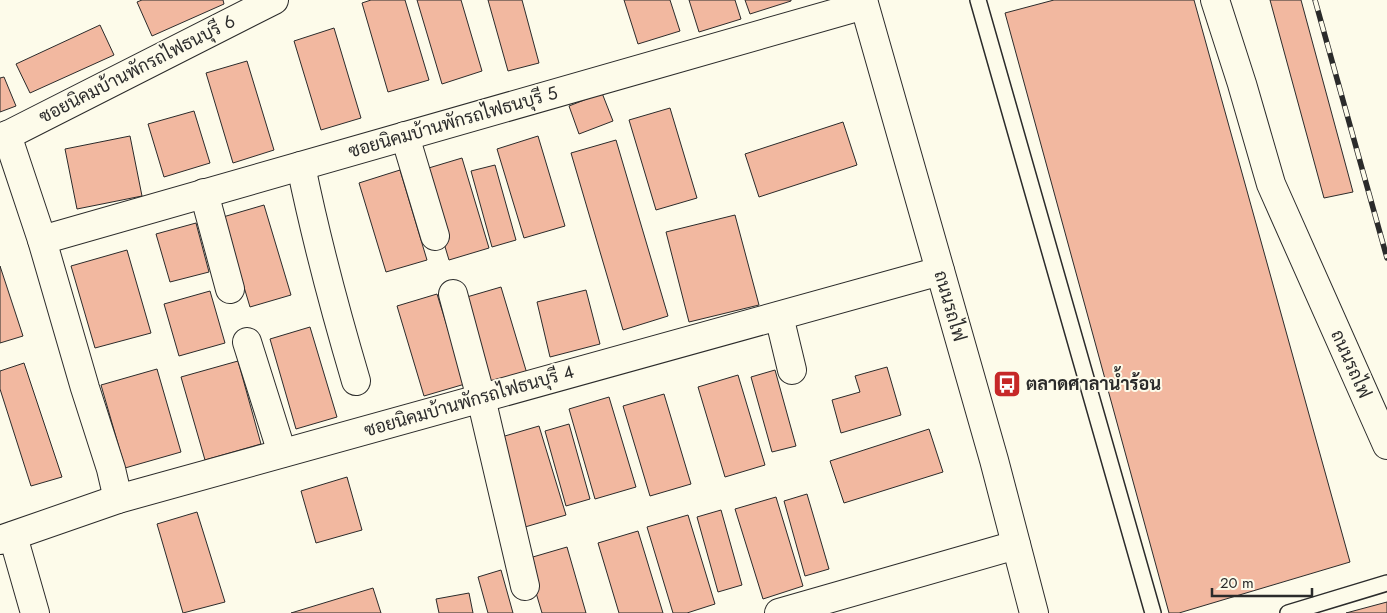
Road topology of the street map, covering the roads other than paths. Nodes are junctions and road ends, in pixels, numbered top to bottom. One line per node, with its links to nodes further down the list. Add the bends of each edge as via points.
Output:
1 (274, 0): 6 (street, ซอยนิคมบ้านพักรถไฟธนบุรี 6)
2 (978, 0): 31 (lane)
3 (1215, 0): 19 (street, ถนนรถไฟ, via 1271,184)
4 (864, 3): 5 (street, ซอยนิคมบ้านพักรถไฟธนบุรี 5); 11 (street, ถนนรถไฟ)
5 (405, 136): 7 (street, ซอยนิคมบ้านพักรถไฟธนบุรี 5); 9 (street)
6 (4, 137): 10 (street)
7 (301, 166): 8 (street, ซอยนิคมบ้านพักรถไฟธนบุรี 5); 17 (street, via 313,224)
8 (204, 193): 10 (street, ซอยนิคมบ้านพักรถไฟธนบุรี 5); 12 (street)
9 (435, 236)
10 (42, 240): 22 (street)
11 (940, 271): 14 (street, ซอยนิคมบ้านพักรถไฟธนบุรี 4); 21 (street, ถนนรถไฟ)
12 (230, 289)
13 (453, 294): 18 (street)
14 (779, 316): 16 (street); 18 (street, ซอยนิคมบ้านพักรถไฟธนบุรี 4)
15 (247, 342): 20 (street)
16 (792, 370)
17 (356, 381)
18 (481, 398): 20 (street, ซอยนิคมบ้านพักรถไฟธนบุรี 4); 26 (street)
19 (1387, 445)
20 (282, 453): 22 (street, ซอยนิคมบ้านพักรถไฟธนบุรี 4)
21 (994, 460): 24 (street, ถนนรถไฟ); 30 (street)
22 (118, 498): 23 (street, ซอยนิคมบ้านพักรถไฟธนบุรี 4)
23 (6, 538): 27 (street)
24 (1016, 545): 28 (street); 29 (street, ถนนรถไฟ)
25 (1387, 583): 32 (lane)
26 (525, 586)
27 (35, 613)
28 (779, 613)
29 (1034, 613)
30 (1053, 613)
31 (1154, 613)
32 (1288, 613)

